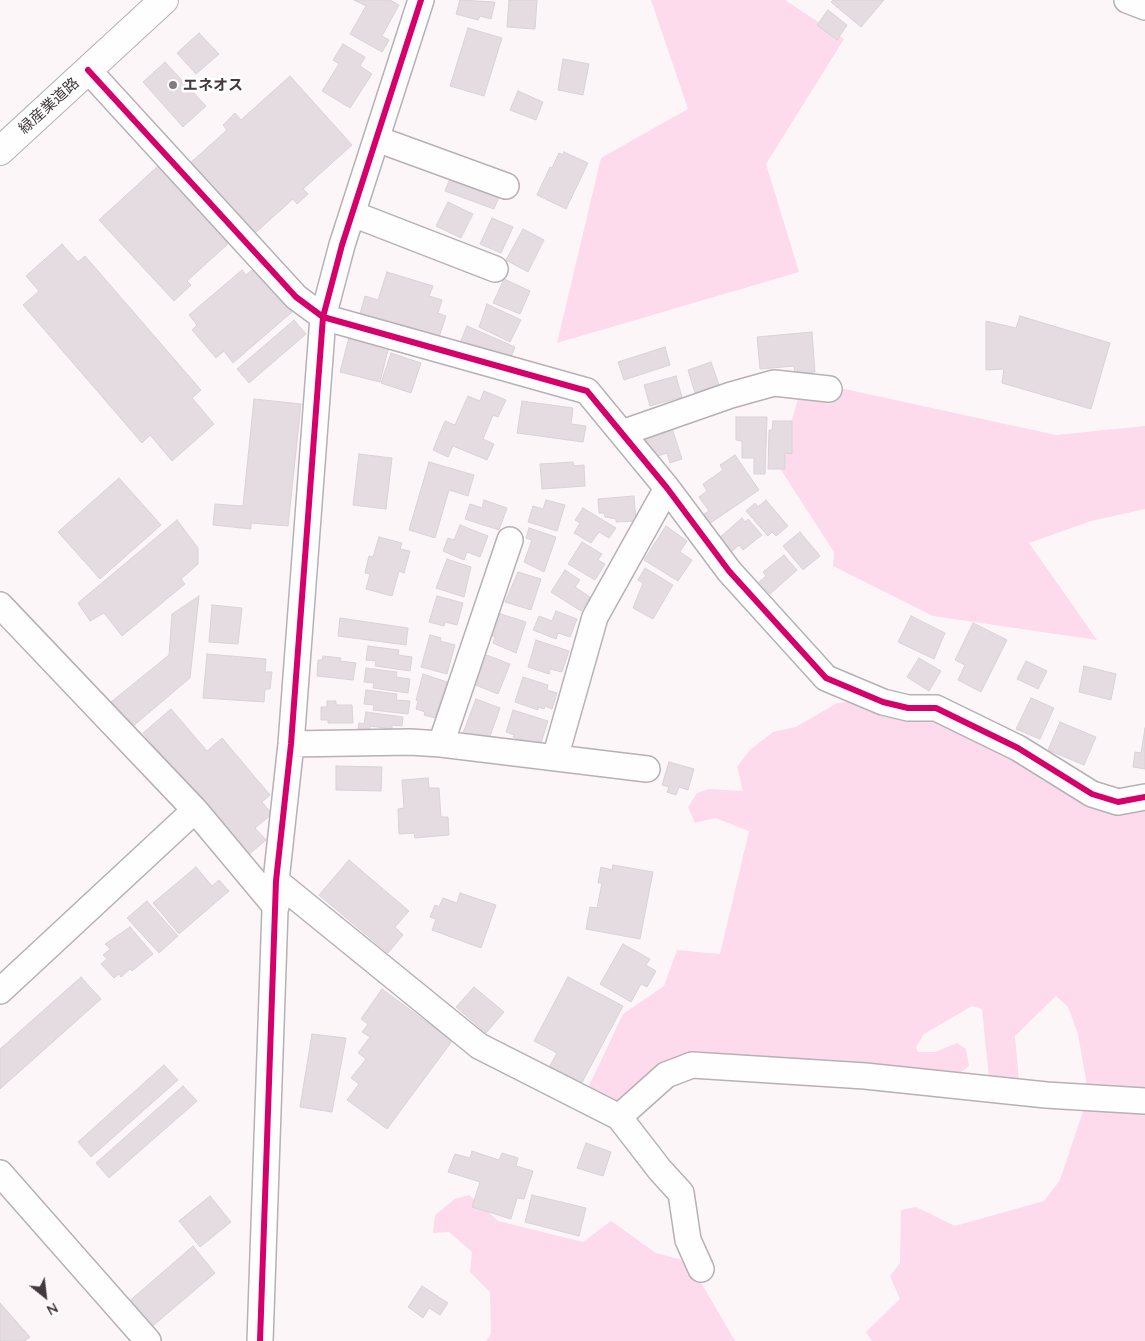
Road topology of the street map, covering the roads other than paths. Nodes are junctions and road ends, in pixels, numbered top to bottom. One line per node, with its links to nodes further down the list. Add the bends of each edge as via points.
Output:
1 (164, 0): 5 (main road, 緑産業道路)
2 (421, 0): 6 (street)
3 (1126, 0): 4 (street)
4 (1145, 7)
5 (88, 70): 7 (main road, 緑産業道路); 11 (street, via 296,297)
6 (376, 139): 8 (street); 9 (street)
7 (0, 151)
8 (506, 186)
9 (352, 214): 10 (street); 11 (street)
10 (495, 269)
11 (323, 317): 13 (street, via 587,391); 17 (street)
12 (829, 389): 13 (street, via 774,383)
13 (622, 433): 14 (street)
14 (667, 488): 19 (street, via 595,617); 21 (street, via 730,571 826,678 883,702 908,708 936,708 1018,748 1092,794 1118,802)
15 (510, 540): 18 (street)
16 (0, 605): 22 (street)
17 (291, 744): 18 (street); 23 (street)
18 (441, 744): 19 (street)
19 (555, 758): 20 (street)
20 (646, 769)
21 (1145, 797)
22 (195, 810): 24 (street); 25 (street)
23 (276, 881): 24 (street); 27 (street, via 479,1046)
24 (276, 907): 31 (street)
25 (0, 991)
26 (1145, 1101): 27 (street, via 1046,1095 865,1076 692,1065 666,1075)
27 (619, 1117): 29 (street, via 681,1193 688,1240)
28 (0, 1172): 30 (street)
29 (701, 1269)
30 (148, 1341)
31 (260, 1341)

